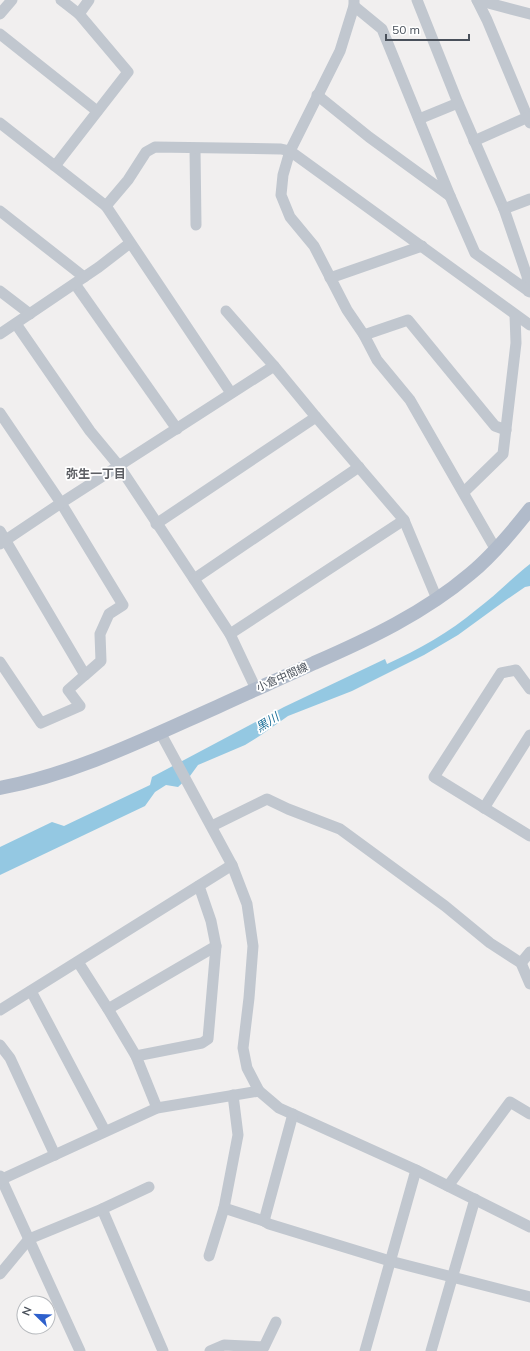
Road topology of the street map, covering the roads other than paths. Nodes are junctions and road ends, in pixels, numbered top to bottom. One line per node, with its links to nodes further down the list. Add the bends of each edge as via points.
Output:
1 (12, 0): 7 (street)
2 (60, 0): 8 (street)
3 (89, 0): 8 (street)
4 (416, 0): 12 (street)
5 (483, 1): 9 (street); 15 (street, via 487,20)
6 (354, 3): 11 (street, via 340,51); 14 (street, via 382,29)
7 (0, 14)
8 (79, 14): 13 (street, via 128,72)
9 (530, 14)
10 (0, 34): 13 (street)
11 (317, 95): 19 (street); 21 (street)
12 (458, 103): 14 (street); 17 (street)
13 (97, 110): 20 (street)
14 (418, 118): 21 (street)
15 (529, 120): 17 (street)
16 (0, 123): 20 (street)
17 (474, 141): 24 (street)
18 (195, 149): 19 (street); 23 (street, via 155,148 146,152 128,180); 26 (street)
19 (290, 151): 28 (street); 29 (street, via 283,175 281,196 290,217 314,246)
20 (55, 166): 23 (street)
21 (450, 196): 32 (street, via 475,253)
22 (530, 199): 24 (street)
23 (106, 206): 27 (street)
24 (504, 209): 32 (street, via 527,276)
25 (0, 211): 30 (street)
26 (196, 225)
27 (130, 243): 30 (street); 41 (street)
28 (422, 246): 29 (street); 35 (street)
29 (330, 278): 39 (street)
30 (79, 280): 34 (street); 44 (street)
31 (0, 291): 34 (street)
32 (529, 291)
33 (226, 311): 40 (street)
34 (30, 314): 36 (street)
35 (515, 315): 37 (street); 45 (street, via 516,343)
36 (16, 324): 38 (street); 46 (street, via 90,431)
37 (530, 325)
38 (0, 334)
39 (364, 335): 45 (street, via 408,320 495,426); 48 (street, via 377,360 410,400)
40 (274, 366): 41 (street); 43 (street)
41 (231, 393): 44 (street)
42 (0, 413): 49 (street)
43 (316, 417): 47 (street); 52 (street)
44 (177, 429): 46 (street)
45 (506, 430): 48 (street, via 503,454)
46 (119, 466): 49 (street); 52 (street)
47 (359, 467): 51 (street); 55 (street)
48 (464, 492): 54 (street)
49 (61, 503): 53 (street); 59 (street, via 123,606 109,614 100,634 101,661)
50 (530, 509): 54 (main road, 小倉中間線)
51 (404, 520): 56 (street); 57 (street)
52 (156, 524): 55 (street)
53 (2, 538): 59 (street)
54 (496, 550): 56 (main road, 小倉中間線)
55 (194, 579): 57 (street)
56 (437, 599): 60 (main road, 小倉中間線, via 350,647)
57 (230, 634): 60 (street)
58 (0, 662): 59 (street, via 41,723 80,706 68,690)
59 (85, 675)
60 (256, 689): 62 (main road, 小倉中間線)
61 (530, 689): 65 (street, via 516,670 501,673 434,777)
62 (160, 732): 64 (main road, 小倉中間線, via 82,765 29,782); 66 (street)
63 (530, 735): 65 (street)
64 (0, 788)
65 (484, 808): 67 (street)
66 (212, 826): 68 (street); 73 (street, via 267,799 340,829)
67 (530, 836)
68 (232, 865): 69 (street); 80 (street, via 247,904 253,946 243,1048 247,1068)
69 (199, 886): 70 (street, via 211,921); 72 (street)
70 (216, 946): 76 (street); 79 (street, via 208,1039 202,1043)
71 (530, 952): 73 (street)
72 (78, 962): 75 (street); 76 (street)
73 (521, 964): 74 (street)
74 (530, 984)
75 (31, 991): 77 (street); 85 (street)
76 (108, 1009): 79 (street)
77 (0, 1010)
78 (0, 1045): 86 (street, via 10,1058)
79 (136, 1056): 82 (street)
80 (259, 1090): 81 (street); 83 (street, via 279,1108)
81 (233, 1095): 82 (street); 92 (street, via 238,1135)
82 (157, 1108): 85 (street)
83 (293, 1114): 87 (street); 94 (street)
84 (530, 1114): 89 (street, via 510,1102)
85 (105, 1131): 86 (street)
86 (55, 1155): 88 (street)
87 (416, 1170): 89 (street); 98 (street)
88 (0, 1178): 96 (street)
89 (448, 1186): 91 (street)
90 (149, 1187): 93 (street)
91 (475, 1199): 95 (street); 100 (street)
92 (224, 1208): 94 (street); 97 (street)
93 (102, 1209): 96 (street); 105 (street)
94 (264, 1221): 98 (street)
95 (530, 1227)
96 (30, 1238): 99 (street); 104 (street)
97 (209, 1256)
98 (390, 1261): 100 (street); 107 (street)
99 (0, 1274)
100 (452, 1277): 101 (street); 108 (street)
101 (530, 1297)
102 (276, 1322): 103 (street, via 264,1347)
103 (244, 1348): 106 (street, via 224,1345)
104 (80, 1351)
105 (163, 1351)
106 (210, 1351)
107 (365, 1351)
108 (431, 1351)

